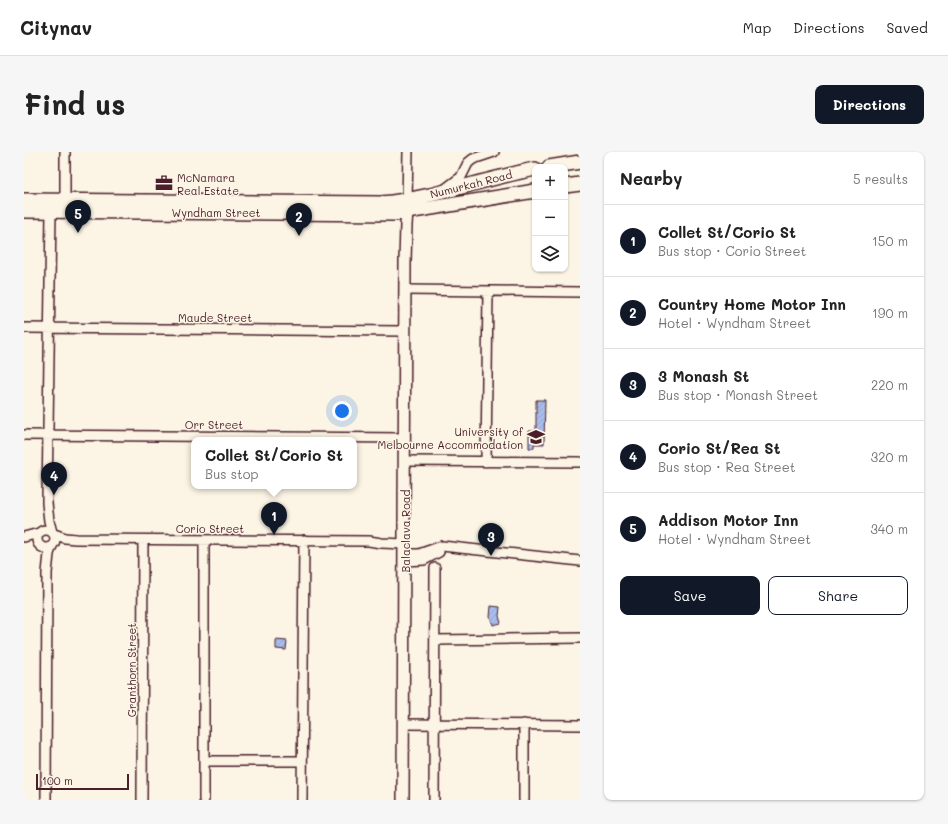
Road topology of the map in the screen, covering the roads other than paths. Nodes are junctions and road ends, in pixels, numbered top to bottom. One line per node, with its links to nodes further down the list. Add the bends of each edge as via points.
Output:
1 (65, 152): 15 (street)
2 (408, 152): 16 (street)
3 (469, 152): 6 (street)
4 (490, 152): 6 (street)
5 (580, 162): 7 (highway)
6 (468, 163): 12 (street, via 461,177)
7 (568, 164)
8 (532, 170): 12 (highway, Numurkah Road)
9 (580, 184): 10 (highway)
10 (568, 186)
11 (532, 191): 16 (highway, Numurkah Road)
12 (440, 193): 16 (highway, Numurkah Road)
13 (24, 200): 14 (highway, Wyndham Street)
14 (51, 206): 15 (highway, Wyndham Street); 17 (highway, Wyndham Street); 22 (street)
15 (65, 206): 16 (highway, Wyndham Street, via 394,202)
16 (407, 206): 18 (main road, Balaclava Road)
17 (24, 211)
18 (405, 290): 19 (street); 23 (main road, Balaclava Road)
19 (488, 291): 20 (street); 30 (street)
20 (580, 292)
21 (24, 328): 22 (street, Maude Street)
22 (50, 328): 23 (street, Maude Street); 25 (street)
23 (405, 331): 28 (main road, Balaclava Road)
24 (24, 435): 25 (street, Orr Street)
25 (48, 436): 26 (street, Orr Street); 32 (street)
26 (226, 437)
27 (357, 438): 28 (street, Orr Street)
28 (405, 438): 29 (main road, Balaclava Road)
29 (405, 461): 30 (street); 43 (main road, Balaclava Road)
30 (486, 462): 31 (street)
31 (580, 462)
32 (47, 503): 33 (street); 34 (street)
33 (40, 532): 34 (street, via 47,530); 35 (street); 42 (street, via 37,538)
34 (53, 533): 36 (street, Corio Street); 41 (street)
35 (24, 536)
36 (76, 539): 38 (street, Corio Street); 41 (street, Corio Street)
37 (24, 540): 42 (street)
38 (143, 540): 39 (street, Corio Street); 56 (street, Granthorn Street)
39 (204, 540): 40 (street, Corio Street); 53 (street)
40 (304, 540): 43 (street, Corio Street, via 369,541); 54 (street)
41 (53, 545): 42 (street, via 47,548); 46 (street, via 49,554)
42 (40, 546): 46 (street)
43 (405, 549): 44 (street, Corio Street, via 419,554 442,546); 49 (main road, Balaclava Road)
44 (580, 561)
45 (435, 568): 48 (street)
46 (47, 573): 55 (street)
47 (580, 638): 48 (street)
48 (435, 640): 50 (street)
49 (403, 724): 50 (street); 59 (main road, Balaclava Road)
50 (435, 724): 51 (street); 60 (street)
51 (524, 724): 52 (street); 61 (street)
52 (580, 725)
53 (205, 761): 54 (street); 57 (street)
54 (302, 761): 58 (street)
55 (46, 800)
56 (142, 800)
57 (204, 800)
58 (302, 800)
59 (403, 800)
60 (434, 800)
61 (524, 800)

